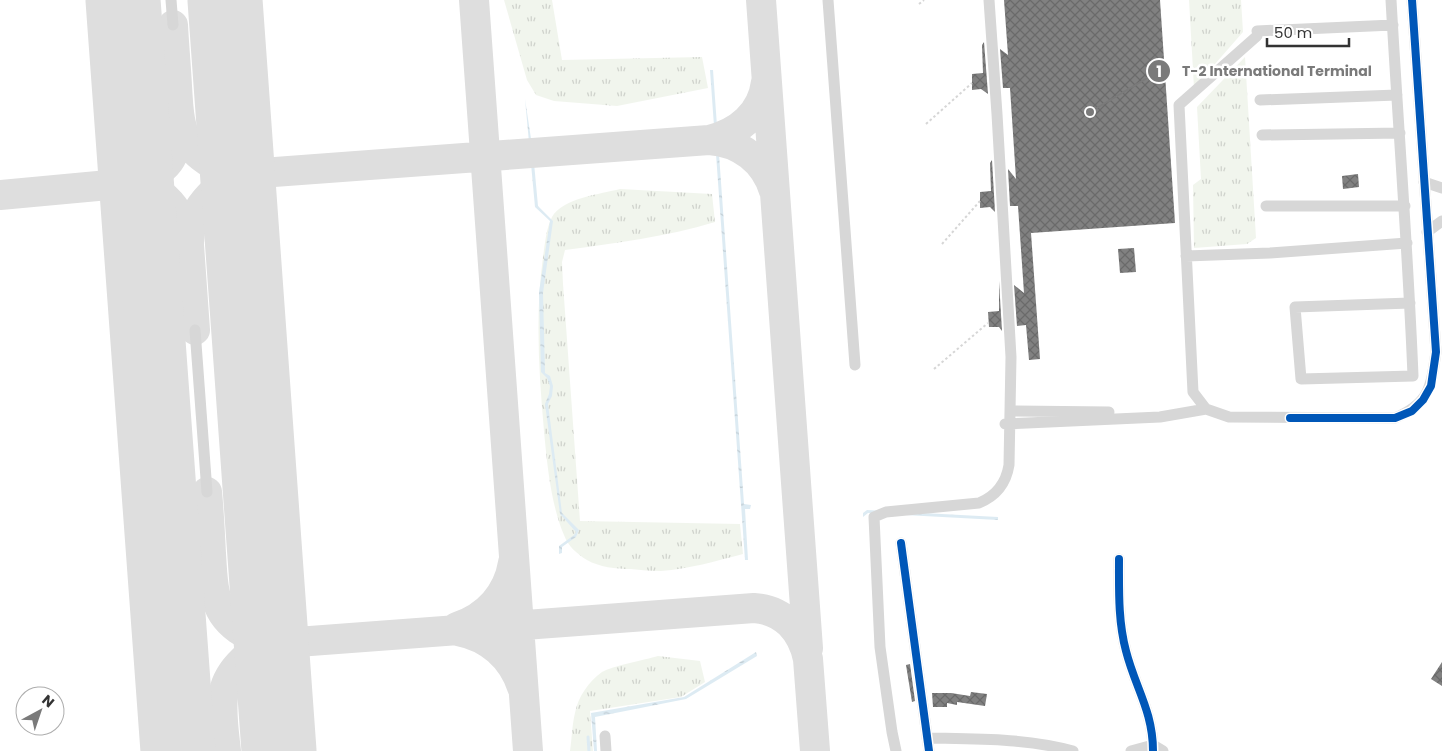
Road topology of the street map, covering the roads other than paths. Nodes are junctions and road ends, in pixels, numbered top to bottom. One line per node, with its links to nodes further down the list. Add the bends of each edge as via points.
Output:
1 (171, 0): 6 (street)
2 (828, 0): 22 (street)
3 (988, 0): 26 (street, via 1011,357)
4 (1391, 0): 7 (street)
5 (1412, 0): 12 (street)
6 (173, 25)
7 (1393, 25): 8 (street); 19 (street, via 1257,34 1179,105)
8 (1397, 95): 9 (street); 10 (street)
9 (1260, 100)
10 (1400, 133): 11 (street); 15 (street)
11 (1262, 135)
12 (1424, 182): 13 (street); 17 (street)
13 (1442, 188)
14 (1266, 206): 15 (street)
15 (1405, 206): 18 (street)
16 (1442, 221): 17 (street)
17 (1427, 232): 23 (street, via 1436,352 1431,386 1412,411 1395,418 1290,418 1229,417)
18 (1406, 243): 19 (street); 20 (street)
19 (1186, 256): 23 (street, via 1193,392)
20 (1410, 303): 20 (street, via 1295,307 1300,379 1413,376)
21 (195, 330): 27 (street)
22 (854, 365)
23 (1206, 409): 26 (street, via 1160,417)
24 (1010, 411): 25 (street)
25 (1151, 413)
26 (1007, 423): 34 (street, via 1008,471 1003,484 990,498 971,505 886,512 874,517 880,647)
27 (207, 492)
28 (901, 543): 31 (street)
29 (1119, 559): 32 (street, via 1120,614 1126,651 1149,717)
30 (605, 736): 33 (street)
31 (927, 738): 35 (street); 36 (street, via 1051,745)
32 (1156, 749): 37 (street)
33 (606, 751)
34 (896, 751)
35 (929, 751)
36 (1073, 751)
37 (1131, 751)

